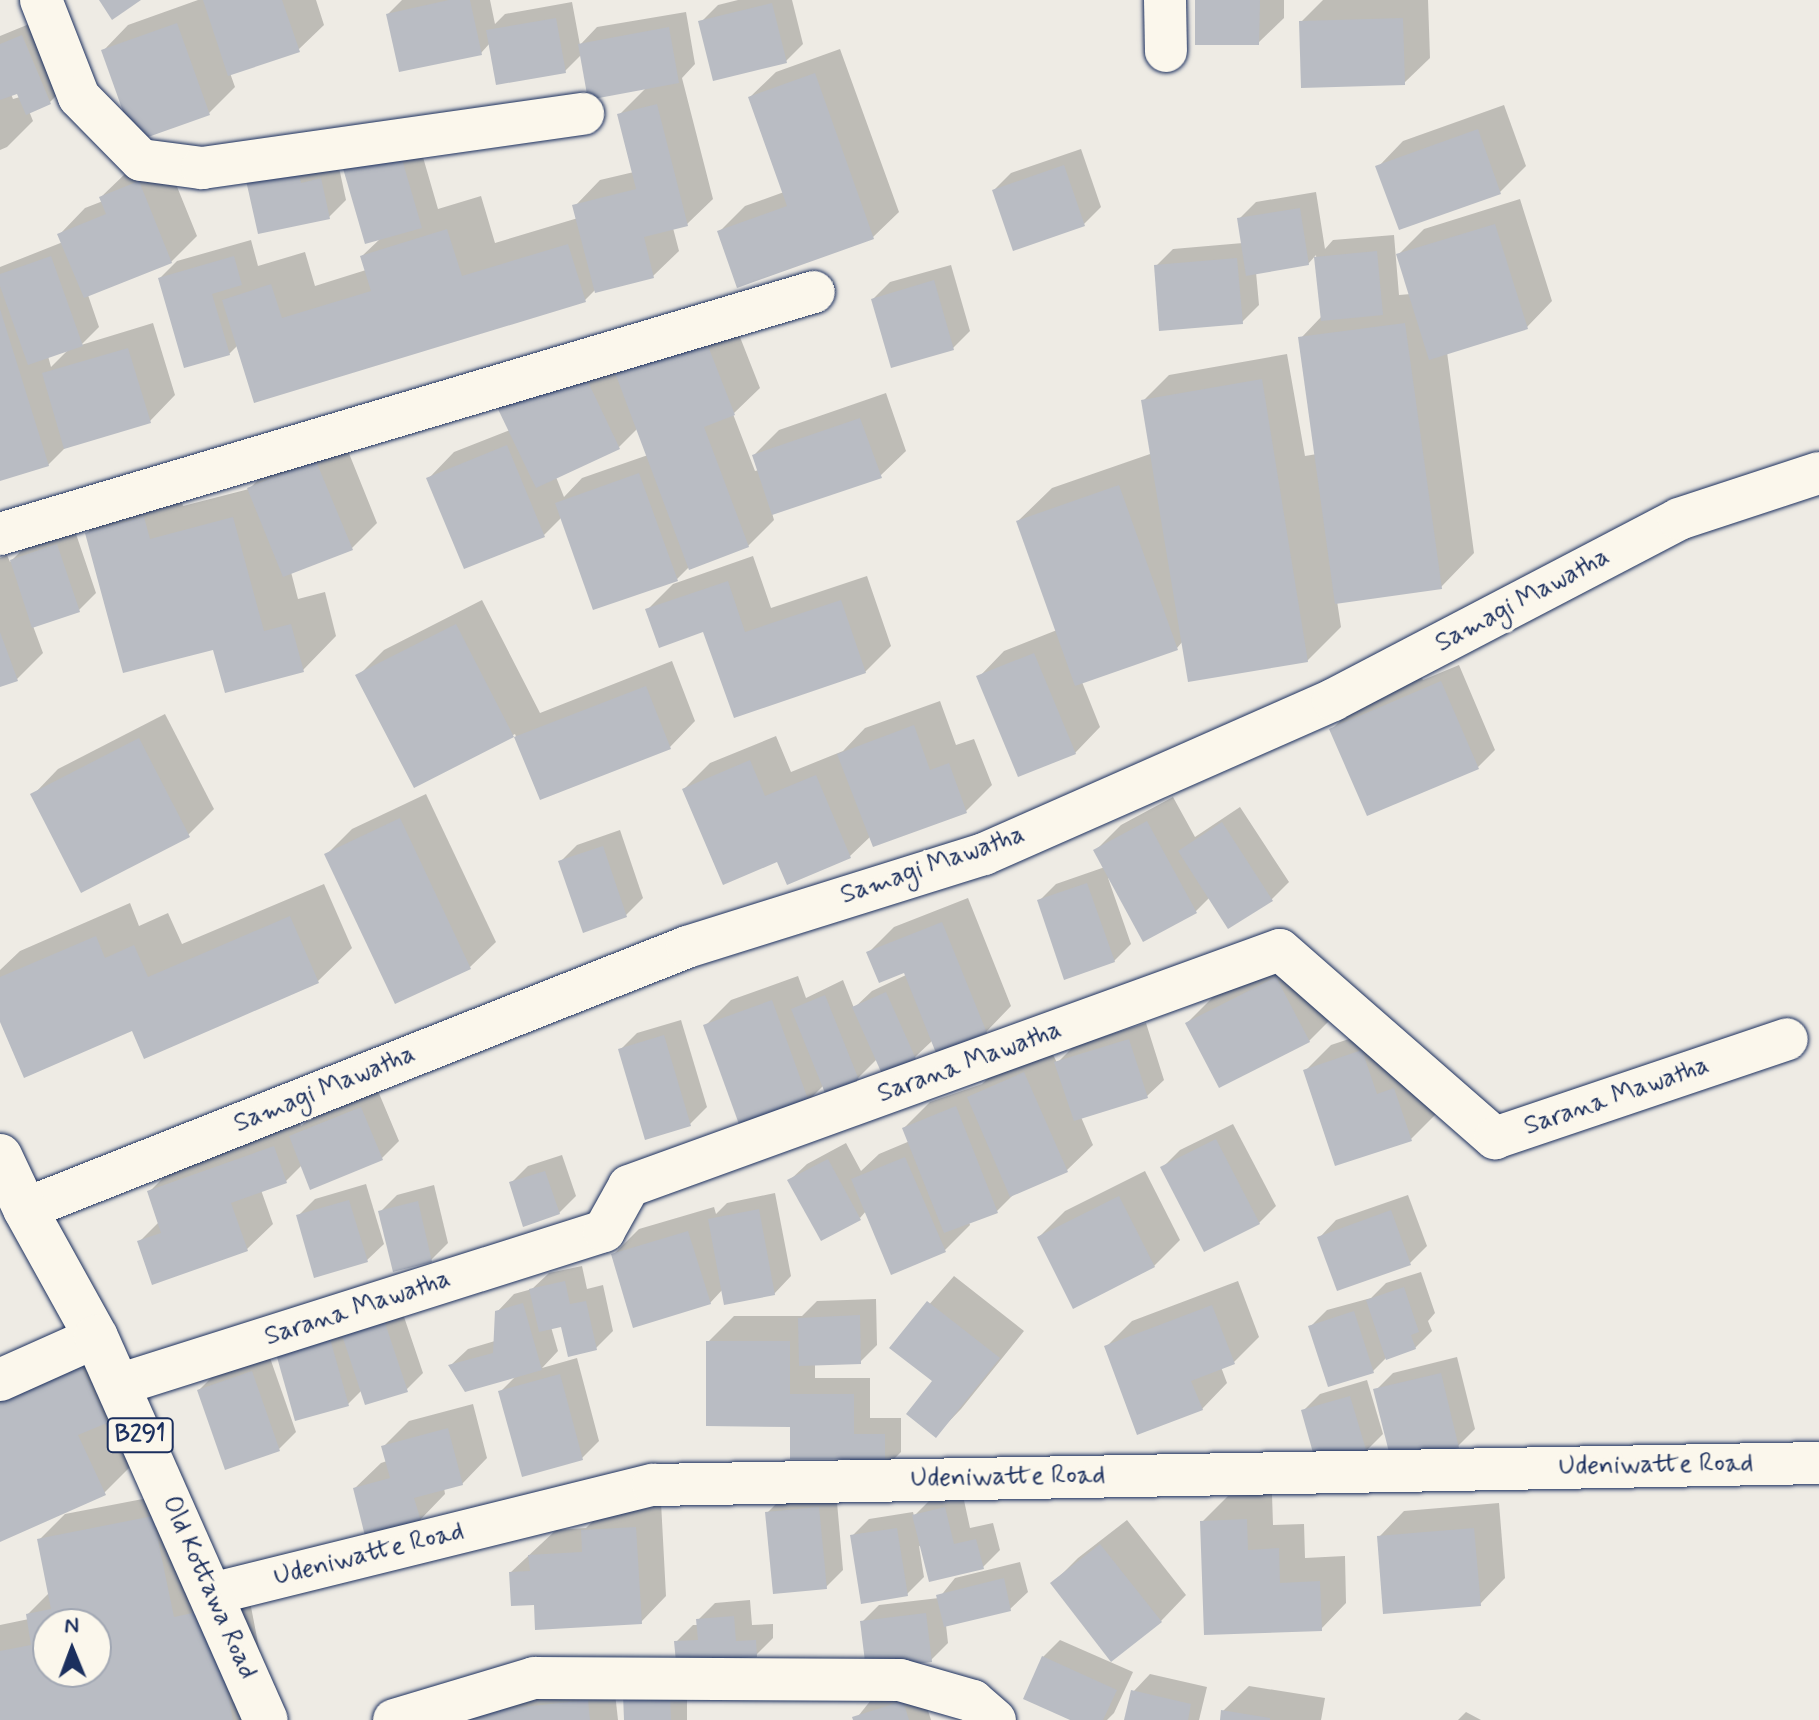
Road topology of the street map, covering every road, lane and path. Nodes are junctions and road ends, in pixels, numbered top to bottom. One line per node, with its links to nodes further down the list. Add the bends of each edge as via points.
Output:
1 (41, 0): 4 (street, via 79,97 141,160 202,168)
2 (1165, 0): 3 (street)
3 (1166, 51)
4 (583, 114)
5 (814, 292): 7 (street)
6 (1819, 473): 10 (street, Samagi Mawatha, via 1679,519 1333,700 984,854 687,947)
7 (0, 534)
8 (1787, 1039): 13 (street, Sarana Mawatha, via 1495,1138 1280,950 629,1186 604,1231)
9 (0, 1156): 10 (main road, Old Kottawa Road / B291)
10 (25, 1209): 11 (main road, Old Kottawa Road / B291)
11 (96, 1337): 12 (street); 13 (main road, Old Kottawa Road / B291)
12 (0, 1380)
13 (118, 1385): 15 (main road, Old Kottawa Road / B291)
14 (1819, 1463): 15 (street, Udeniwatte Road, via 653,1485)
15 (211, 1594): 16 (main road, Old Kottawa Road / B291)
16 (266, 1720)
17 (394, 1720): 18 (street, via 534,1678 900,1680 973,1701)
18 (995, 1720)

